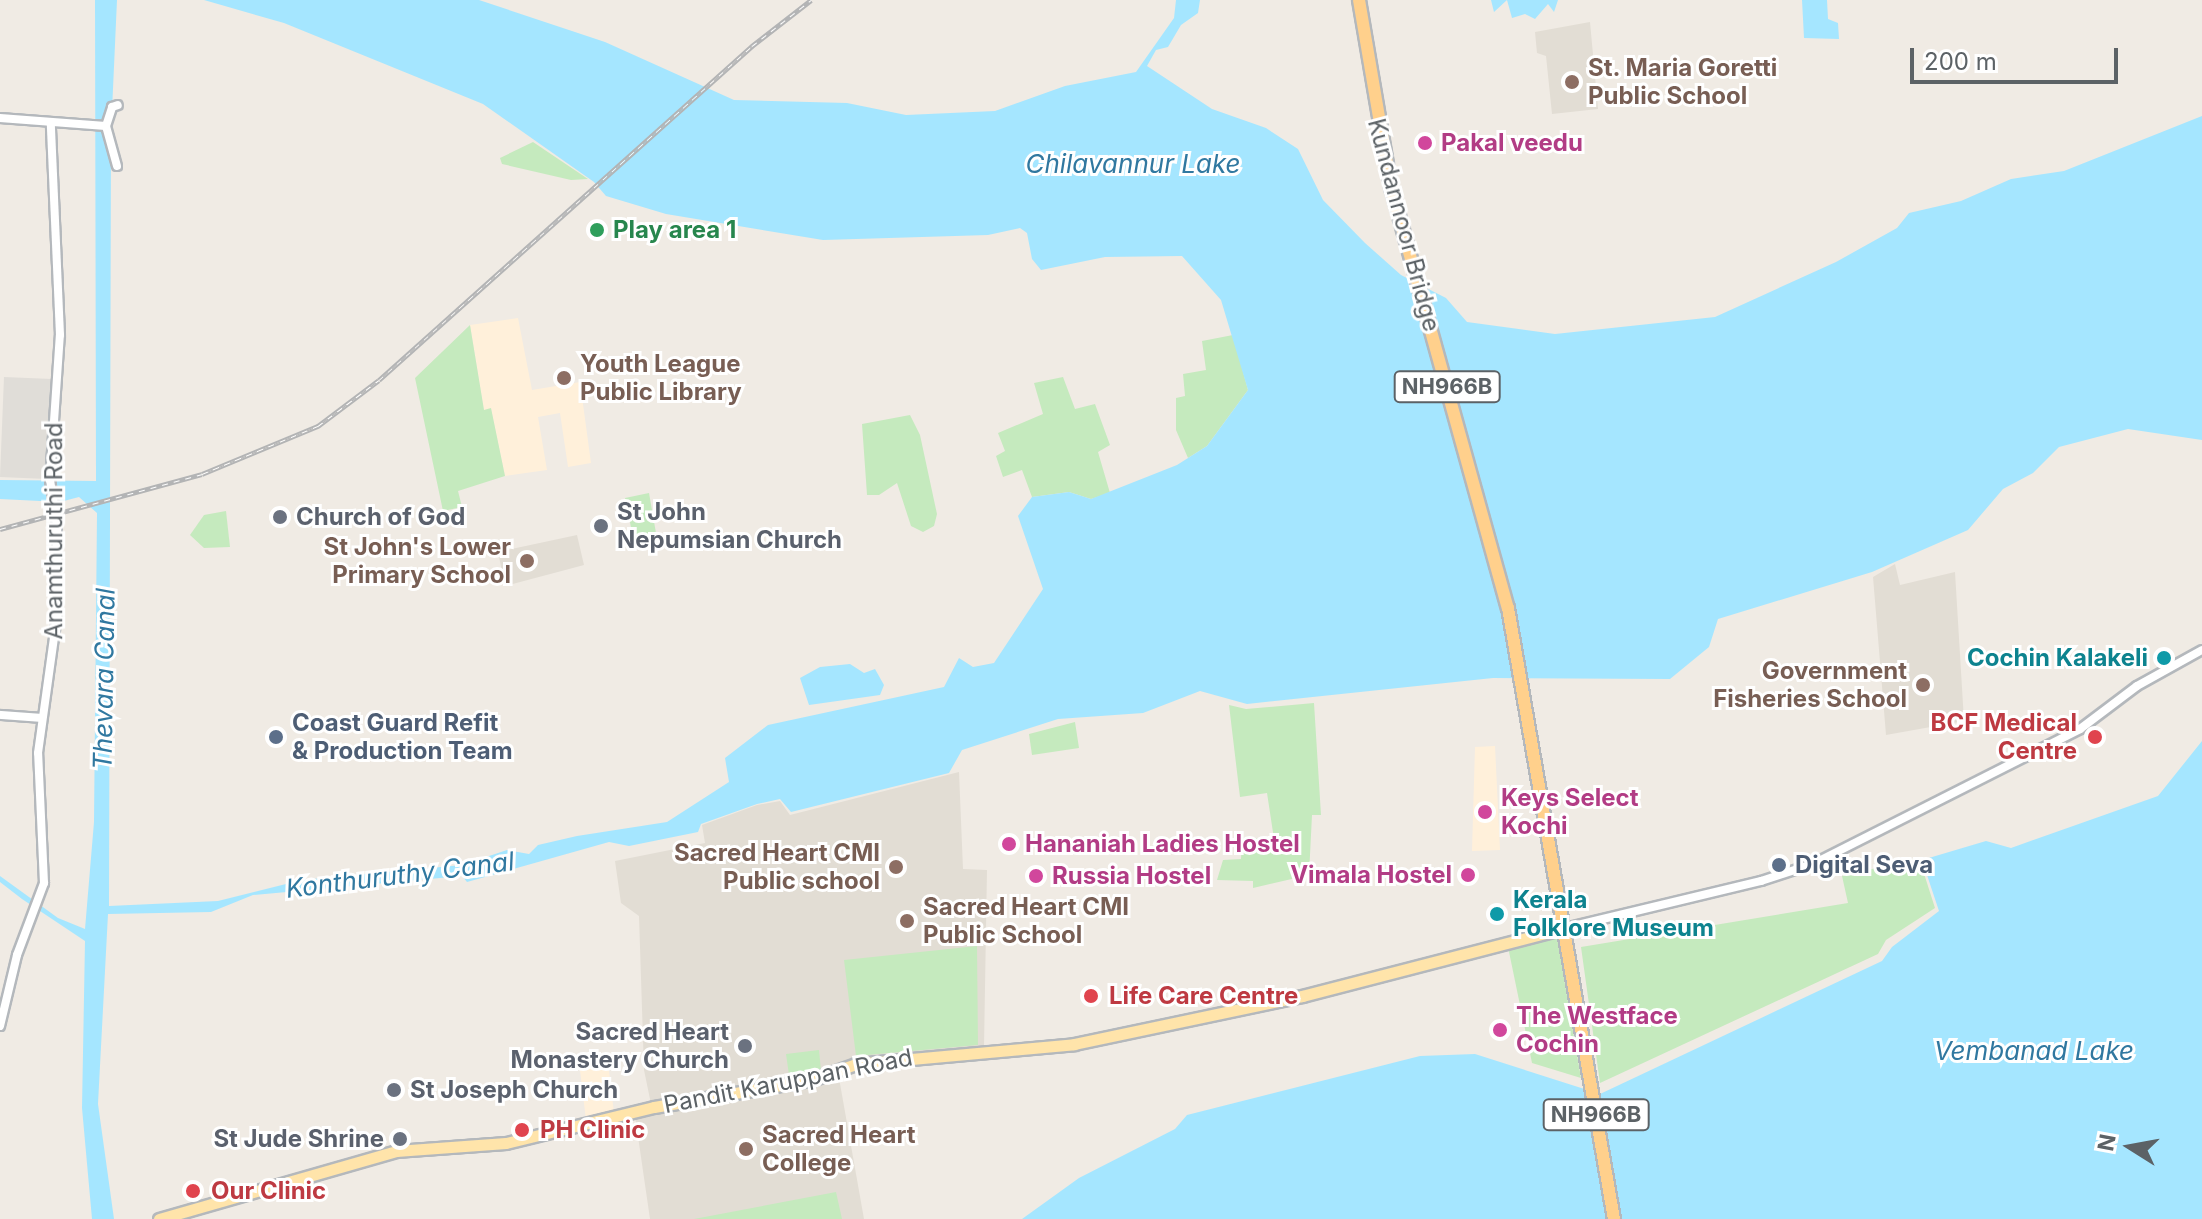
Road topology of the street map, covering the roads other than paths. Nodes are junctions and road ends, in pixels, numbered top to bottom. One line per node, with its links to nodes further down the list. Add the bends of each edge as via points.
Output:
1 (1359, 0): 10 (highway, Kundannoor Bridge / NH966B, via 1382,150 1499,570)
2 (118, 105): 5 (street, via 112,107)
3 (0, 118): 4 (street)
4 (51, 125): 5 (street); 9 (street, Anamthuruthi Road, via 60,335 50,480 57,525 57,616)
5 (106, 126): 6 (street)
6 (117, 166)
7 (2202, 650): 10 (street, via 2137,686 2080,729 1813,864)
8 (0, 715): 9 (street)
9 (42, 718): 11 (street, Anamthuruthi Road, via 41,895)
10 (1561, 929): 12 (main road, Pandit Karuppan Road, via 1302,996 1074,1044 856,1064 811,1080 654,1107 503,1143 396,1151); 13 (highway, NH966B)
11 (1, 1026)
12 (159, 1219)
13 (1614, 1219)

